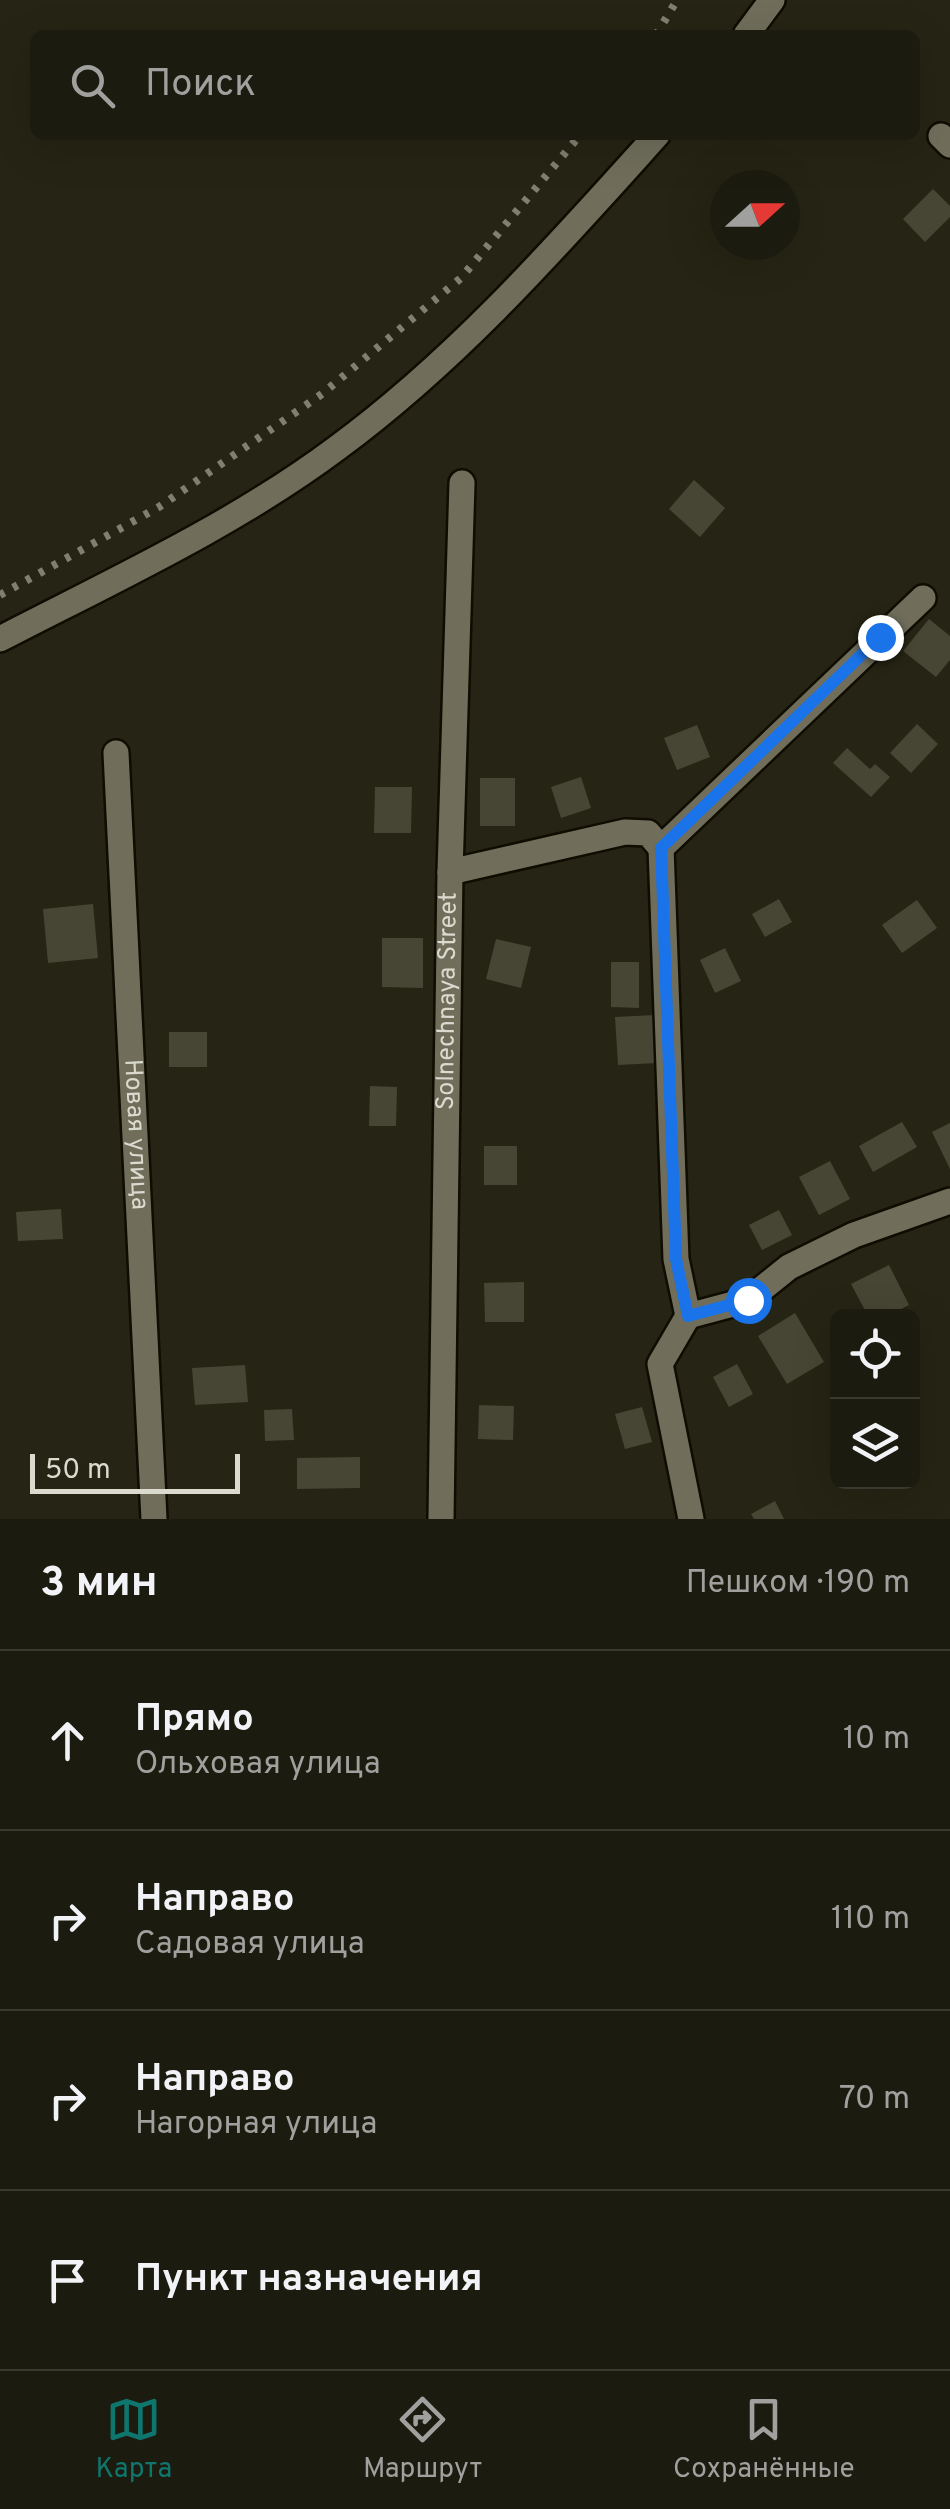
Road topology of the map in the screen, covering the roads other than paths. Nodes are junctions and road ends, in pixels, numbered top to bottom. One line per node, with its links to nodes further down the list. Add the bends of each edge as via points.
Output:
1 (772, 0): 2 (street)
2 (750, 30)
3 (652, 140): 6 (street, via 504,304 337,448 179,547)
4 (462, 483): 9 (street, Solnechnaya Street)
5 (923, 598): 8 (street)
6 (0, 639)
7 (116, 753): 12 (street, Новая улица)
8 (661, 848): 9 (street, via 648,833 625,832); 11 (street, via 676,1259)
9 (450, 872): 13 (street, Solnechnaya Street)
10 (950, 1201): 11 (street, via 789,1267 748,1300)
11 (688, 1316): 14 (street, via 660,1364)
12 (154, 1519)
13 (441, 1519)
14 (691, 1519)

